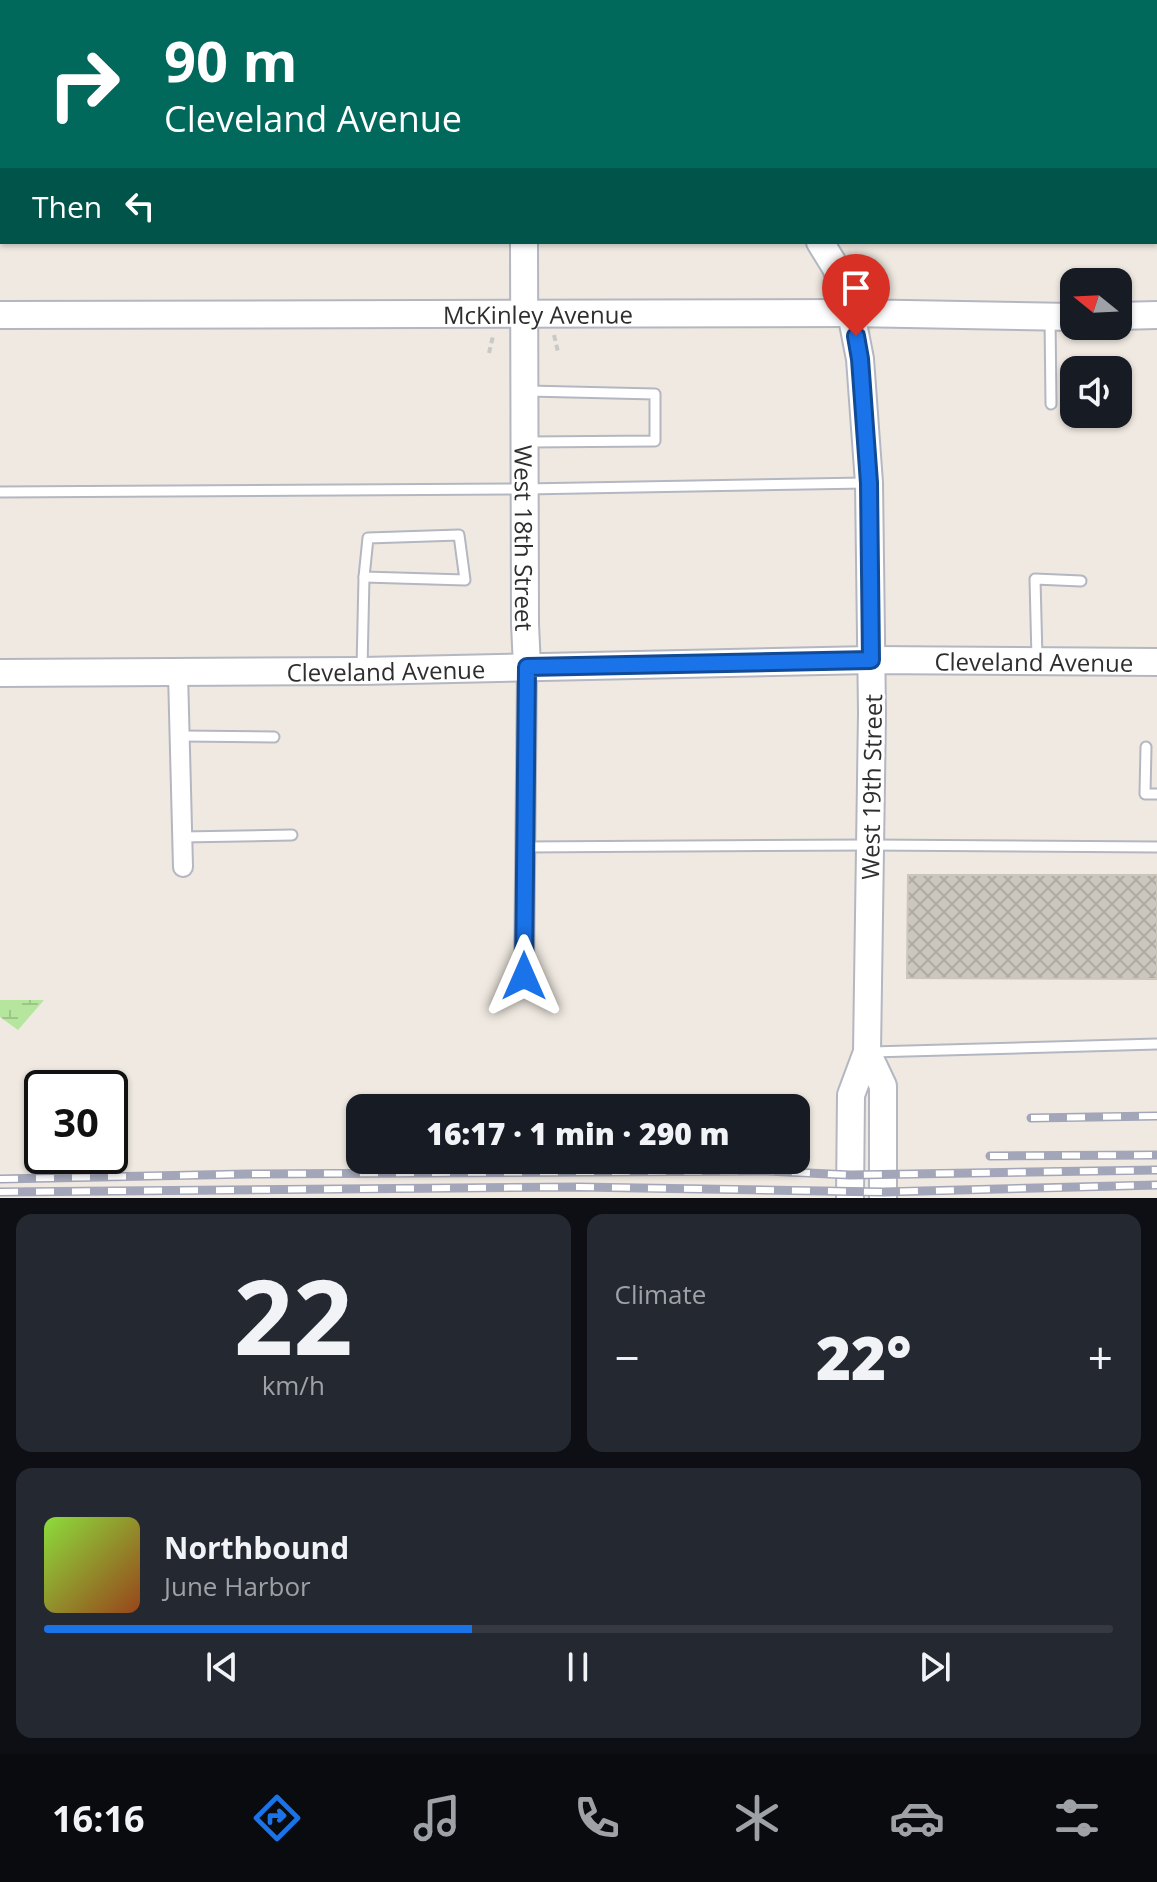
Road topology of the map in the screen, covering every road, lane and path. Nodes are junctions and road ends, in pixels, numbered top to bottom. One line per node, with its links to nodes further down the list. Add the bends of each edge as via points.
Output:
1 (524, 244): 5 (main road, West 18th Street)
2 (821, 244): 3 (main road, West 19th Street, via 836,268)
3 (851, 313): 5 (main road, McKinley Avenue); 8 (main road, McKinley Avenue); 13 (main road, West 19th Street, via 860,359)
4 (0, 315): 5 (main road, McKinley Avenue)
5 (524, 315): 10 (main road, West 18th Street)
6 (1157, 315): 7 (main road)
7 (1132, 316)
8 (1060, 317)
9 (1060, 333): 11 (lane)
10 (524, 391): 12 (main road, West 18th Street); 12 (lane, via 655,394 655,441)
11 (1051, 404)
12 (524, 442): 14 (main road, West 18th Street)
13 (869, 483): 14 (lane); 18 (main road, West 19th Street)
14 (525, 489): 15 (lane); 21 (main road, West 18th Street)
15 (0, 492)
16 (364, 577): 16 (lane, via 465,580 459,535 368,538); 22 (lane)
17 (1081, 581): 19 (lane, via 1035,579)
18 (871, 660): 19 (main road, Cleveland Avenue); 21 (main road, Cleveland Avenue); 31 (main road, West 19th Street)
19 (1037, 661): 20 (main road, Cleveland Avenue)
20 (1157, 662)
21 (527, 667): 22 (main road, Cleveland Avenue); 32 (street, West 18th Street)
22 (362, 671): 24 (main road, Cleveland Avenue)
23 (0, 673): 24 (main road, Cleveland Avenue)
24 (178, 673): 25 (street)
25 (181, 736): 26 (lane); 30 (street)
26 (274, 737)
27 (1146, 747): 28 (lane, via 1145,794)
28 (1157, 794)
29 (292, 835): 30 (lane)
30 (182, 837): 34 (street)
31 (870, 845): 32 (lane); 33 (lane); 37 (main road, West 19th Street)
32 (524, 847): 35 (street, West 18th Street)
33 (1157, 847)
34 (183, 867)
35 (524, 976)
36 (1157, 1044): 37 (lane)
37 (867, 1052): 38 (main road, West 19th Street, via 851,1095); 39 (main road, West 19th Street, via 883,1086)
38 (850, 1198)
39 (883, 1198)

